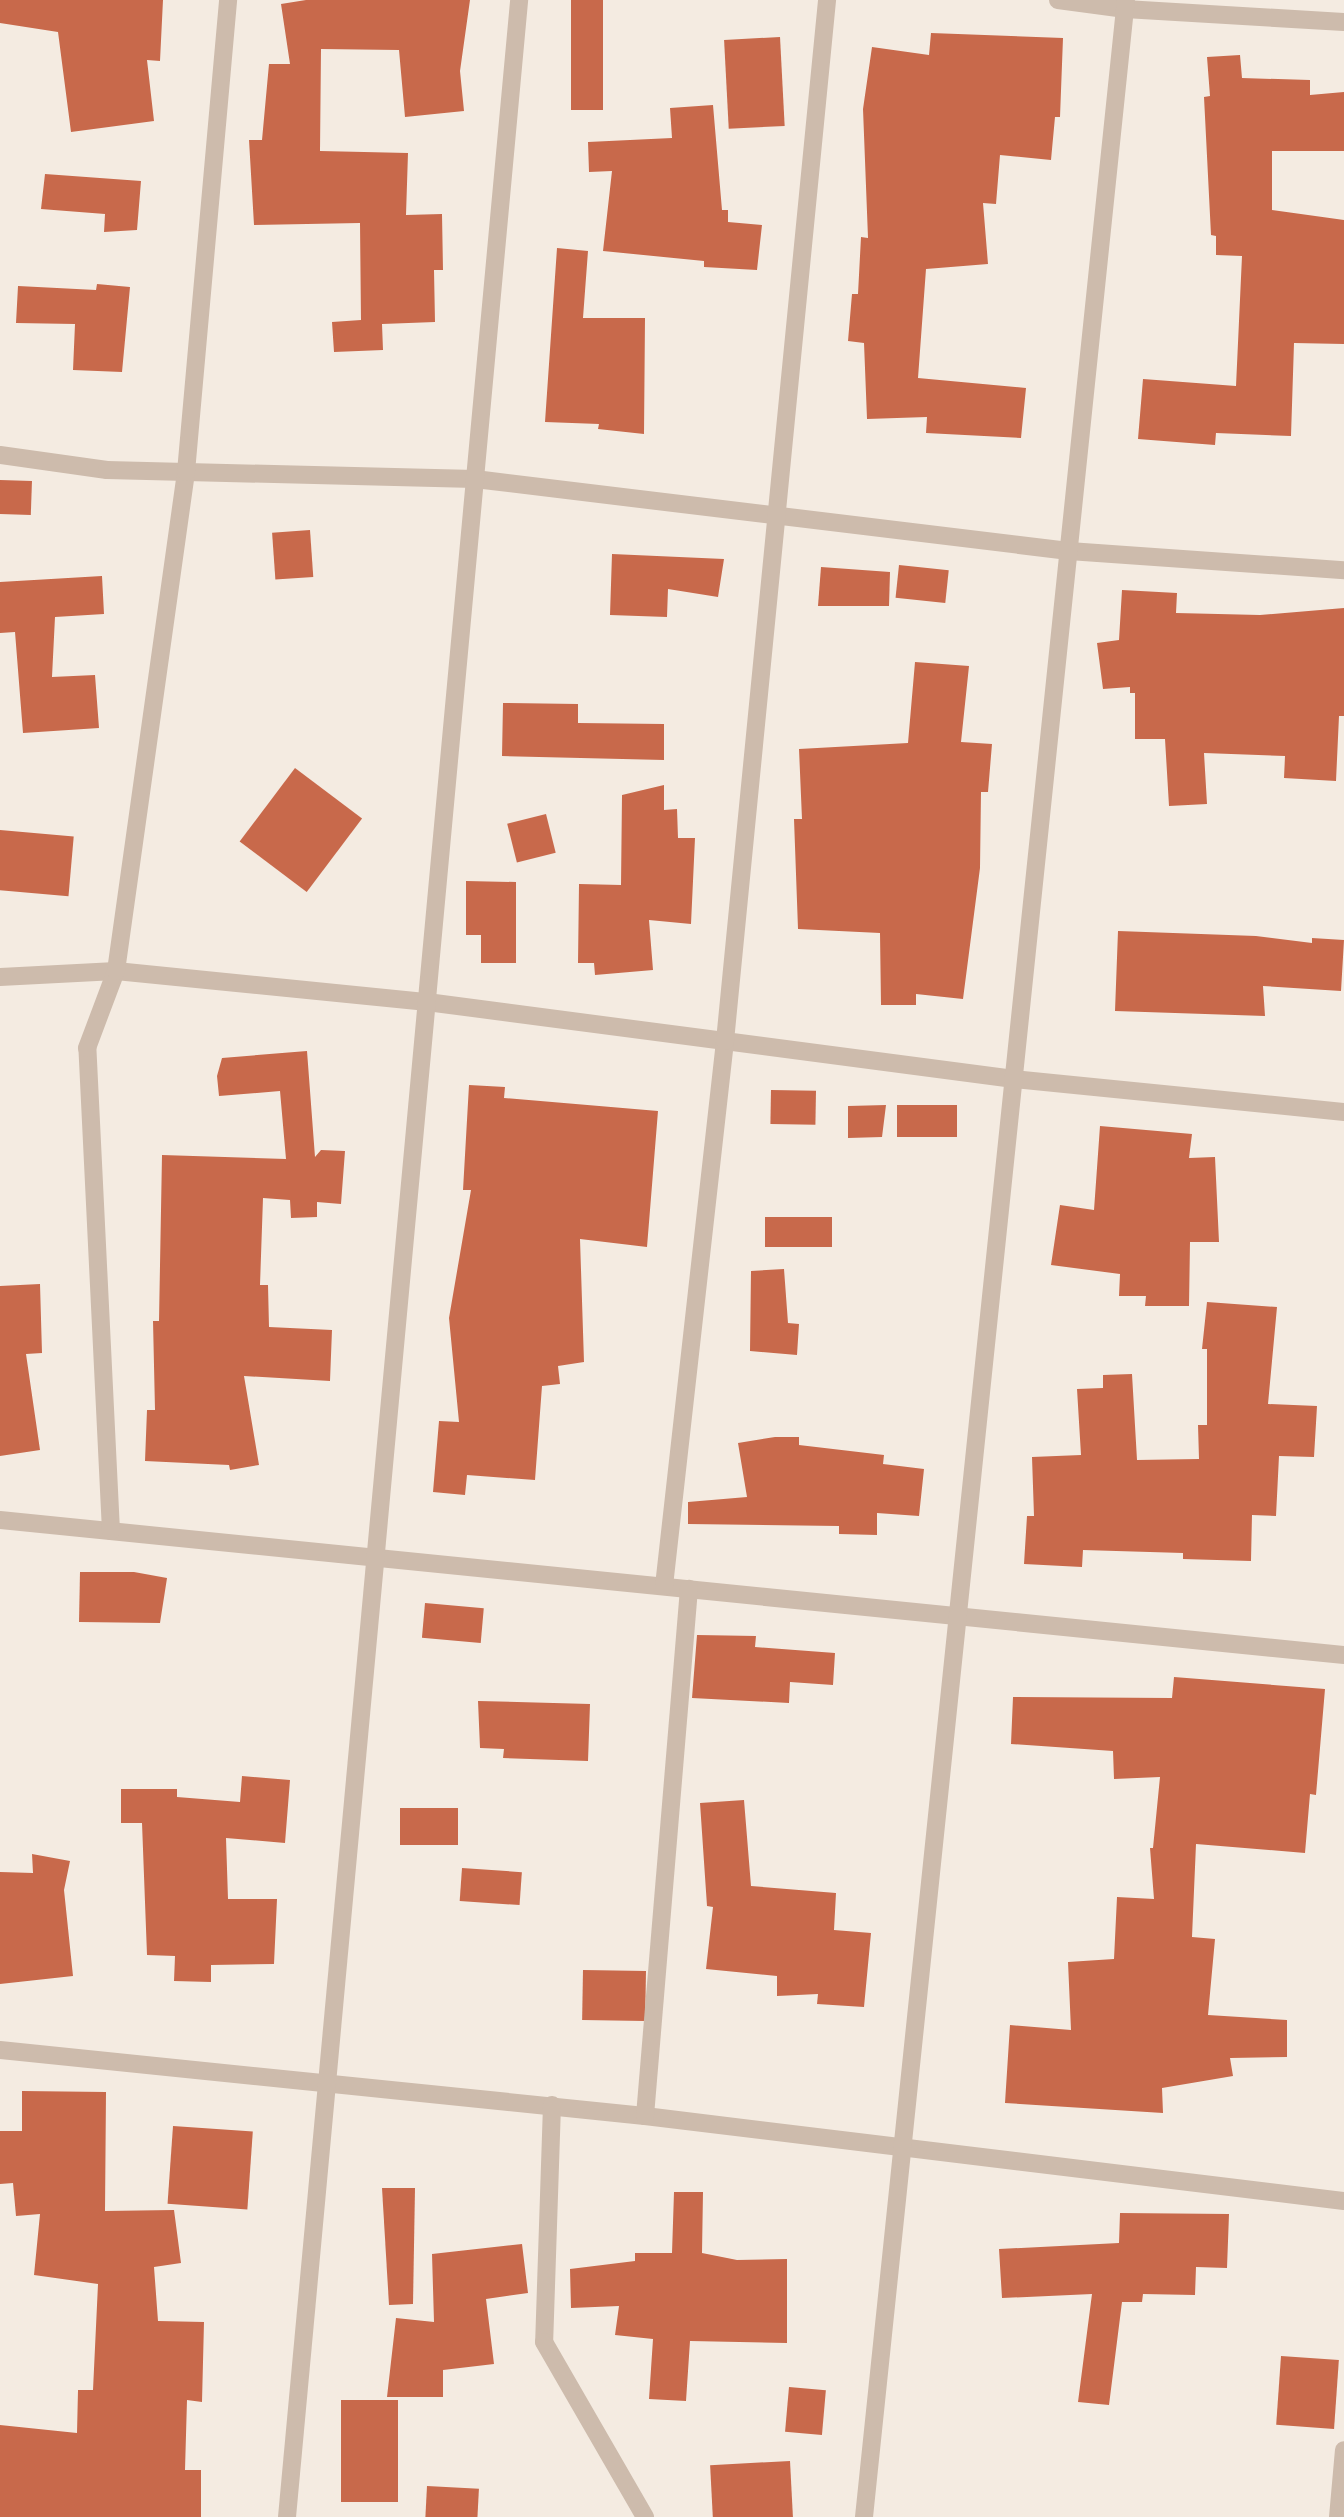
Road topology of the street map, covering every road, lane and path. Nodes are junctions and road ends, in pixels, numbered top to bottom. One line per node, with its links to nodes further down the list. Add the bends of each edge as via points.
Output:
1 (228, 0): 8 (street)
2 (519, 0): 9 (street)
3 (827, 0): 10 (street)
4 (1058, 0): 5 (street)
5 (1126, 4): 6 (street); 11 (street)
6 (1344, 22)
7 (0, 455): 8 (street, via 107,470)
8 (186, 472): 9 (street); 13 (street)
9 (475, 479): 10 (street); 15 (street)
10 (775, 515): 11 (street); 16 (street)
11 (1069, 551): 12 (street); 17 (street)
12 (1344, 570)
13 (117, 971): 14 (street); 15 (street); 20 (street, via 87,1048)
14 (0, 977)
15 (427, 1002): 16 (street); 21 (street)
16 (725, 1041): 17 (street); 22 (street)
17 (1014, 1079): 18 (street); 24 (street)
18 (1344, 1112)
19 (0, 1520): 20 (street)
20 (111, 1531): 21 (street)
21 (376, 1558): 22 (street); 27 (street)
22 (664, 1587): 23 (street)
23 (689, 1589): 24 (street); 29 (street)
24 (958, 1616): 25 (street); 30 (street)
25 (1344, 1655)
26 (0, 2050): 27 (street)
27 (327, 2080): 28 (street); 33 (street)
28 (552, 2105): 29 (street); 34 (street, via 544,2342)
29 (645, 2116): 30 (street)
30 (903, 2145): 31 (street); 35 (street)
31 (1344, 2201)
32 (1344, 2451): 36 (street)
33 (287, 2517)
34 (645, 2517)
35 (864, 2517)
36 (1338, 2517)

